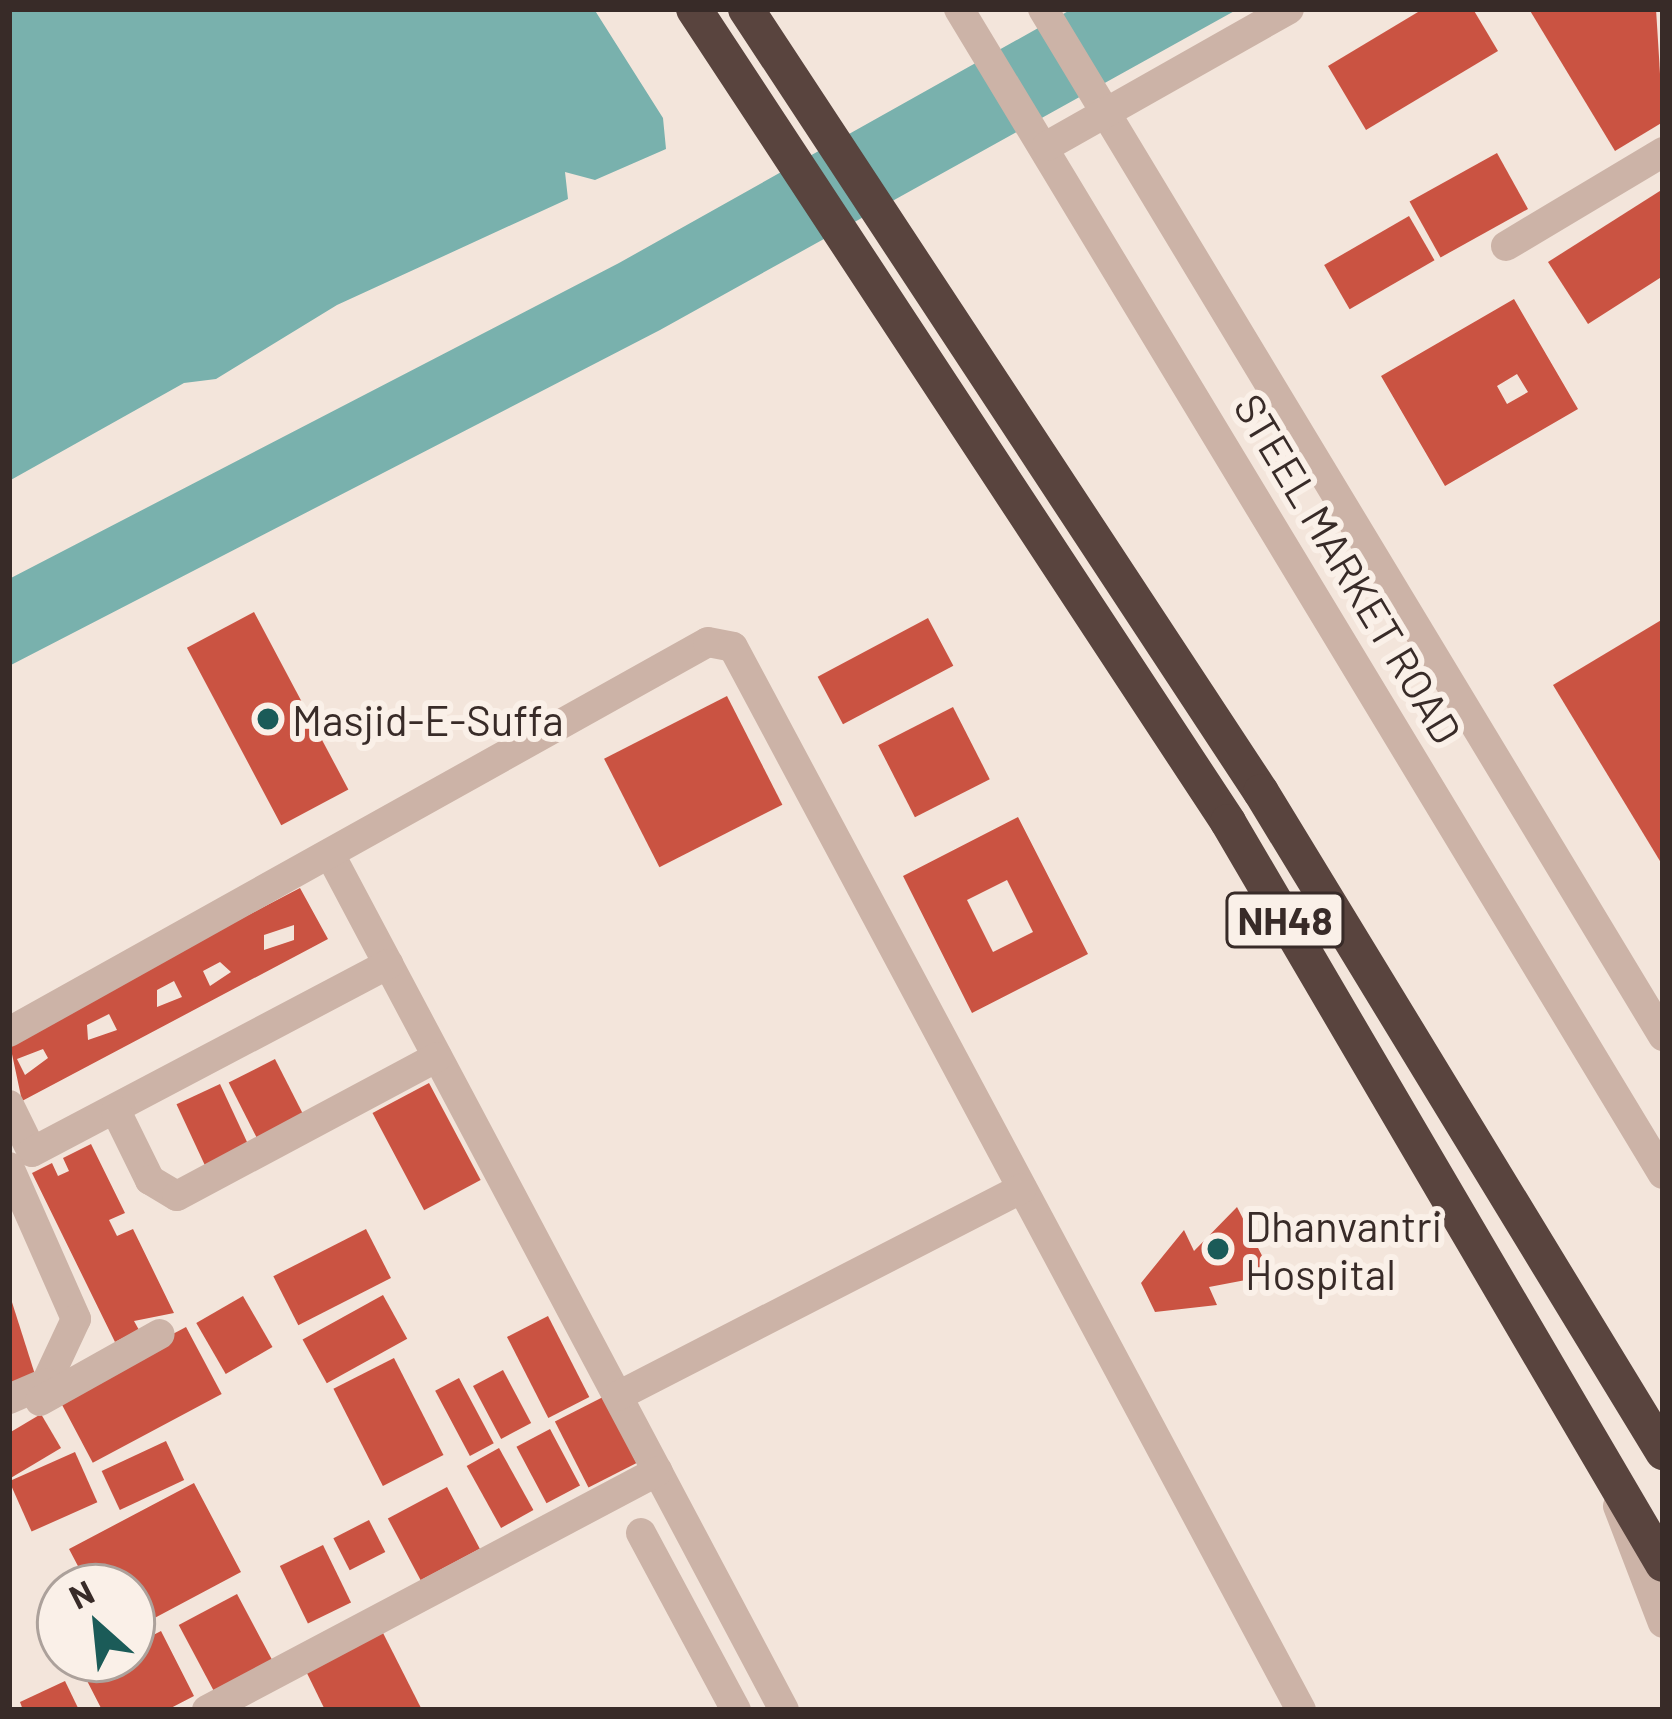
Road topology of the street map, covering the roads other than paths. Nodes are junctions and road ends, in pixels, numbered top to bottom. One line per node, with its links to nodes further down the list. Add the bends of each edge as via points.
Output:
1 (694, 9): 25 (highway, NH48, via 1228,822)
2 (746, 9): 24 (highway, NH48, via 1261,792)
3 (959, 9): 7 (street, STEEL MARKET ROAD)
4 (1043, 9): 6 (street, STEEL MARKET ROAD)
5 (1289, 9): 6 (street)
6 (1108, 112): 7 (street); 13 (street, STEEL MARKET ROAD)
7 (1047, 146): 18 (street, STEEL MARKET ROAD)
8 (1663, 152): 9 (street)
9 (1506, 246)
10 (333, 860): 11 (street); 12 (street); 19 (street, via 708,642 733,647)
11 (388, 964): 14 (street); 16 (street)
12 (9, 1032)
13 (1663, 1036)
14 (437, 1057): 16 (street, via 177,1196 150,1180); 21 (street)
15 (9, 1105): 16 (street, via 32,1153)
16 (116, 1111)
17 (9, 1167): 22 (street, via 76,1319 55,1372)
18 (1663, 1174)
19 (1022, 1187): 21 (street); 33 (street)
20 (160, 1334): 23 (street)
21 (618, 1396): 26 (street)
22 (9, 1399)
23 (9, 1419)
24 (1662, 1449)
25 (1604, 1464): 28 (highway, NH48); 29 (street)
26 (658, 1472): 30 (street); 32 (street)
27 (640, 1533): 31 (street)
28 (1663, 1564)
29 (1663, 1623)
30 (207, 1710)
31 (736, 1710)
32 (784, 1710)
33 (1301, 1710)

